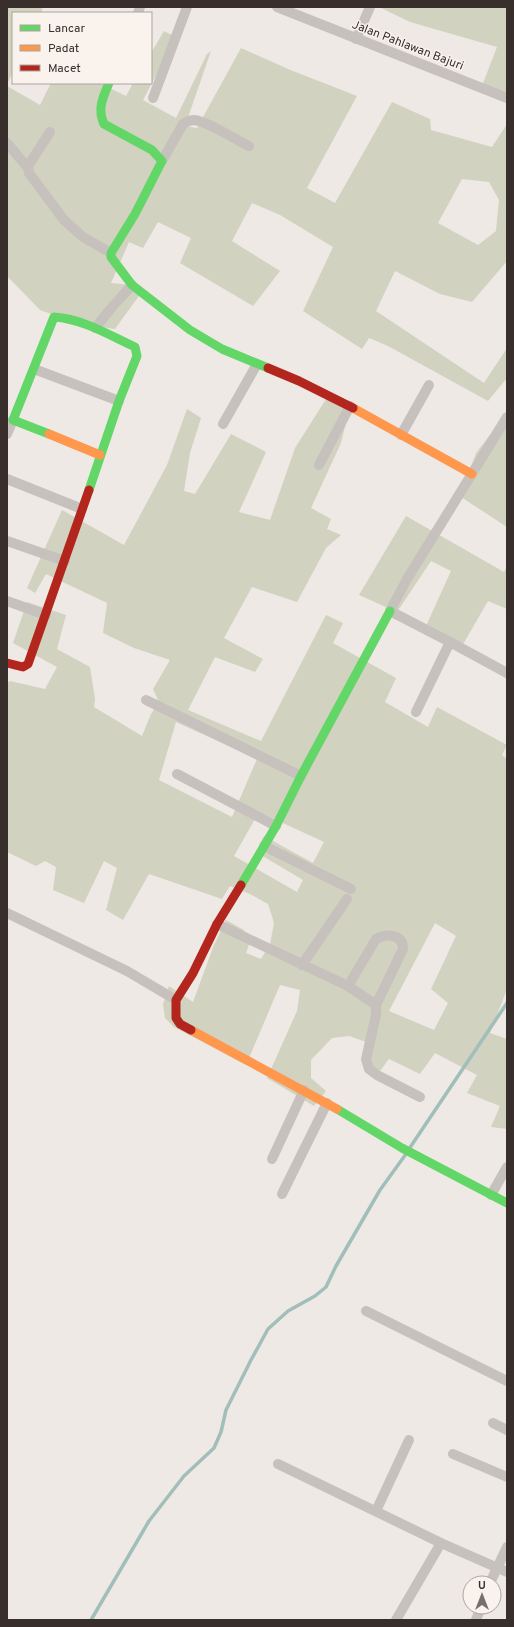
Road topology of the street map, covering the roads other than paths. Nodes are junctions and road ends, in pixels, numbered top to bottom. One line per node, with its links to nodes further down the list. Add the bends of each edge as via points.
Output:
1 (187, 7): 6 (street)
2 (277, 7): 4 (street, Jalan Pahlawan Bajuri)
3 (370, 7): 4 (street)
4 (356, 39): 7 (street, Jalan Pahlawan Bajuri)
5 (109, 84): 11 (street, via 100,105 100,117 104,124 152,150)
6 (153, 98)
7 (507, 98)
8 (50, 132): 12 (street)
9 (7, 143): 12 (street)
10 (249, 146): 11 (street, via 203,123 188,121 183,124)
11 (162, 161): 13 (street)
12 (28, 168): 13 (street, via 28,173 64,220 83,238)
13 (110, 253): 14 (street)
14 (132, 285): 15 (street); 16 (street, via 190,330 222,349)
15 (94, 328): 17 (street, via 60,316 54,317); 19 (street, via 137,350)
16 (257, 364): 20 (street); 23 (street)
17 (34, 369): 19 (street); 22 (street)
18 (429, 385): 25 (street)
19 (119, 401): 26 (street)
20 (350, 406): 25 (street); 27 (street)
21 (507, 417): 28 (street)
22 (13, 420): 24 (street); 26 (street)
23 (223, 424)
24 (7, 434)
25 (401, 435): 28 (street)
26 (100, 455): 30 (street)
27 (319, 465)
28 (472, 474): 34 (street)
29 (7, 479): 30 (street)
30 (82, 509): 32 (street)
31 (7, 541): 32 (street)
32 (65, 561): 35 (street)
33 (7, 601): 35 (street)
34 (390, 611): 36 (street); 42 (street)
35 (46, 615): 37 (street, via 28,664 23,667)
36 (450, 642): 38 (street); 40 (street)
37 (7, 663)
38 (507, 673)
39 (146, 700): 42 (street)
40 (416, 712)
41 (177, 774): 43 (street)
42 (301, 776): 43 (street)
43 (276, 826): 44 (street)
44 (264, 846): 45 (street); 48 (street)
45 (351, 889)
46 (347, 899): 49 (street)
47 (7, 913): 51 (street, via 120,968)
48 (217, 924): 49 (street); 51 (street, via 193,973)
49 (302, 965): 50 (street)
50 (348, 986): 52 (street); 52 (street, via 376,939 382,936 399,938 403,948)
51 (176, 1000): 53 (street, via 176,1018 180,1024)
52 (376, 1004): 54 (street, via 366,1059 369,1069)
53 (304, 1090): 55 (street); 56 (street)
54 (420, 1097)
55 (327, 1103): 58 (street); 59 (street, via 402,1148)
56 (272, 1158)
57 (507, 1167): 59 (street)
58 (282, 1194)
59 (492, 1195): 60 (street)
60 (507, 1203)
61 (366, 1311): 62 (street)
62 (507, 1381)
63 (493, 1423): 64 (street)
64 (507, 1430)
65 (409, 1440): 69 (street)
66 (453, 1454): 68 (street)
67 (278, 1464): 69 (street)
68 (507, 1477)
69 (376, 1511): 70 (street)
70 (441, 1543): 72 (street); 75 (street)
71 (507, 1547): 72 (street)
72 (496, 1567): 73 (street); 74 (street)
73 (507, 1572)
74 (493, 1575)
75 (396, 1620)

